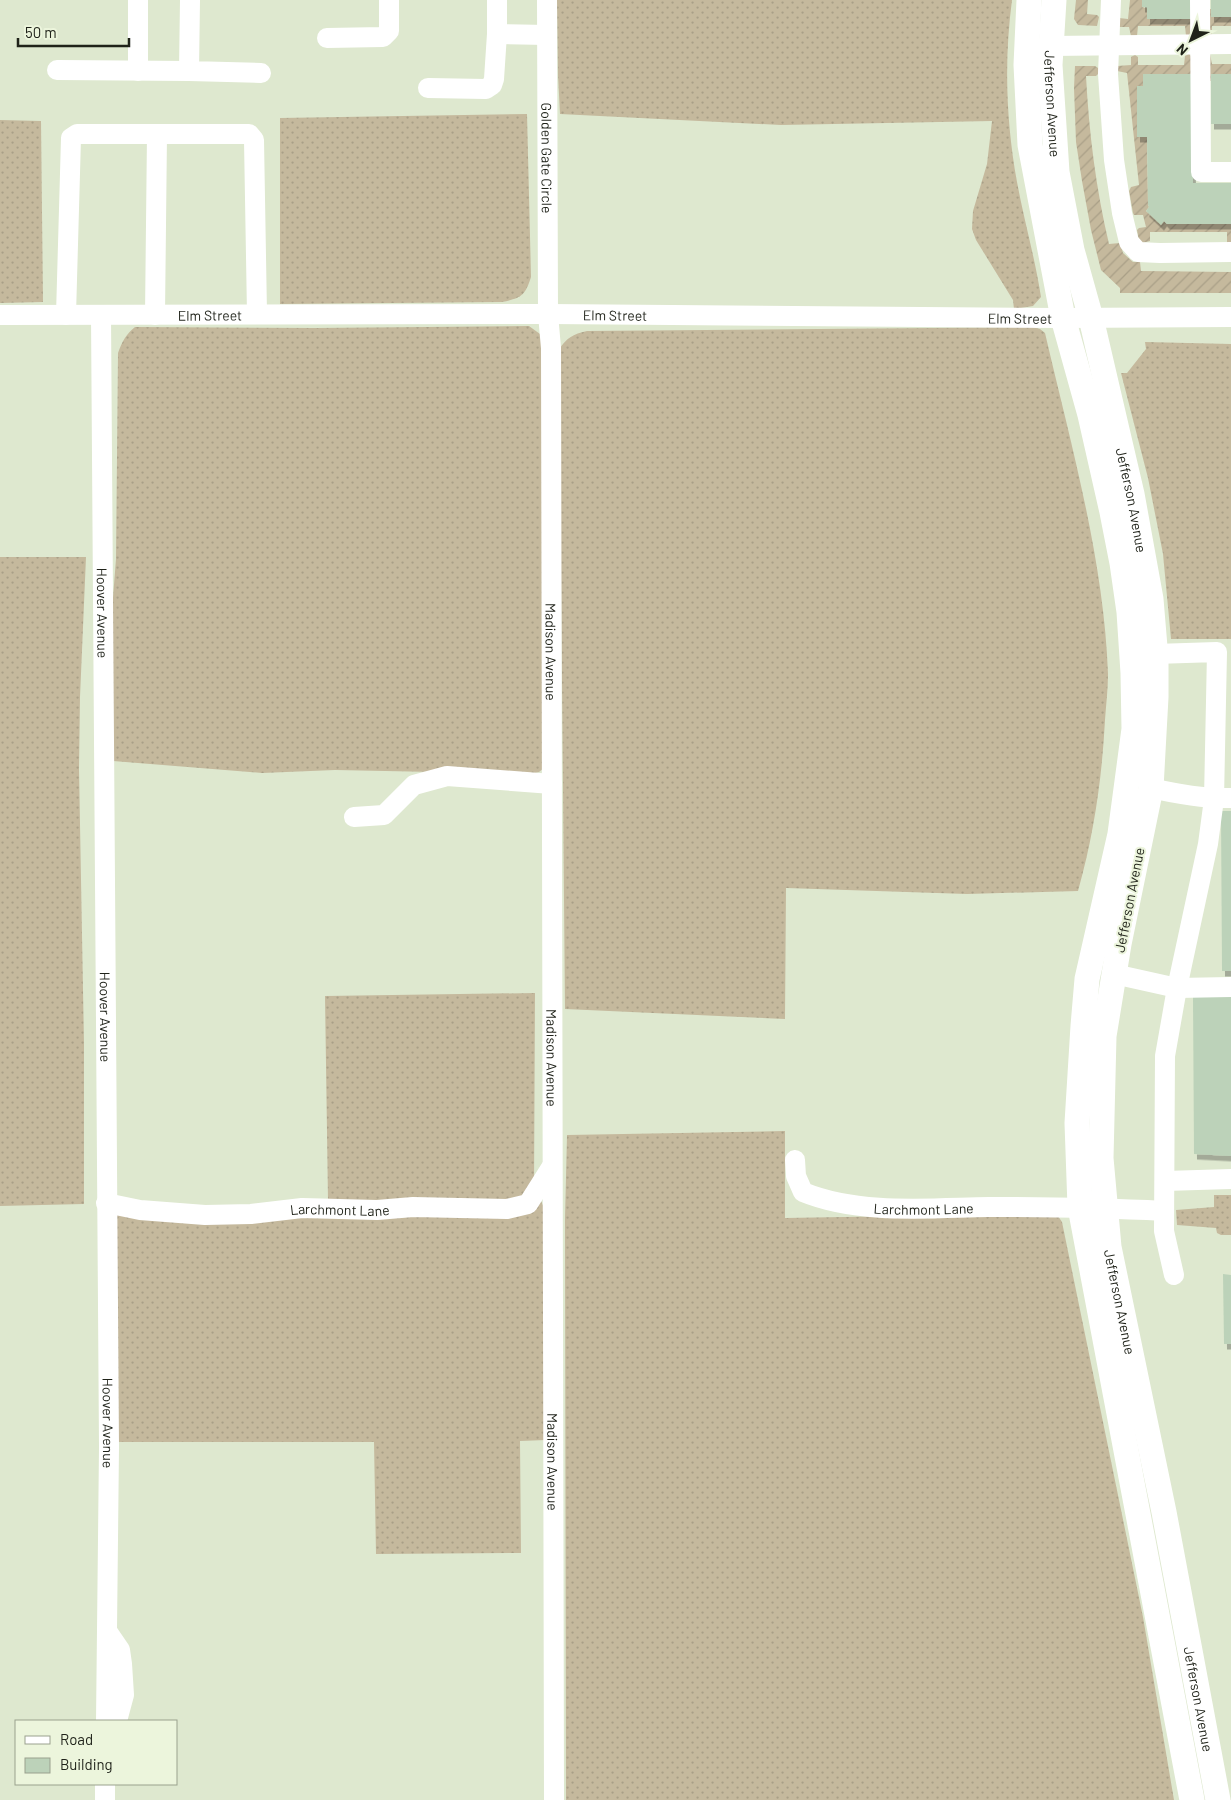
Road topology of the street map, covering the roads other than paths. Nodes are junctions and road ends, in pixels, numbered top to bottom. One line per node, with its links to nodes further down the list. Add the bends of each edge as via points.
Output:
1 (138, 0): 18 (street)
2 (190, 0): 19 (street)
3 (389, 0): 12 (street, via 389,31 383,37)
4 (497, 0): 10 (street)
5 (548, 0): 11 (street, Golden Gate Circle)
6 (1029, 0): 32 (main road, Jefferson Avenue, via 1026,65 1030,145)
7 (1054, 0): 15 (main road, Jefferson Avenue)
8 (1111, 0): 16 (street)
9 (1200, 0): 13 (street)
10 (497, 34): 11 (street); 21 (street, via 492,85 486,89)
11 (547, 35): 26 (street, Golden Gate Circle)
12 (328, 38)
13 (1200, 44): 14 (street); 16 (street); 23 (street, via 1201,172)
14 (1231, 44)
15 (1051, 46): 16 (street); 33 (main road, Jefferson Avenue, via 1057,172 1072,250)
16 (1109, 46): 24 (street, via 1114,160 1129,242 1138,252)
17 (57, 70): 18 (street)
18 (138, 71): 19 (street)
19 (189, 71): 20 (street)
20 (261, 73)
21 (428, 88)
22 (157, 134): 25 (street, via 249,134 254,140); 28 (street, via 77,134 71,138); 30 (street)
23 (1231, 172)
24 (1231, 252)
25 (257, 314): 26 (street, Elm Street); 30 (street, Elm Street)
26 (548, 314): 32 (street, Elm Street); 37 (street, Madison Avenue, via 551,348)
27 (0, 315): 28 (street, Elm Street)
28 (66, 315): 29 (street, Elm Street)
29 (101, 315): 30 (street, Elm Street); 48 (street, Hoover Avenue)
30 (155, 315)
31 (1231, 317): 33 (street, Elm Street)
32 (1063, 318): 33 (street, Elm Street); 36 (main road, Jefferson Avenue, via 1090,415 1117,537 1129,612)
33 (1091, 318): 34 (main road, Jefferson Avenue, via 1132,494 1151,600)
34 (1155, 654): 35 (street, via 1218,652); 38 (main road, Jefferson Avenue)
35 (1224, 668): 39 (street)
36 (1134, 673): 38 (main road, via 1142,711 1143,783); 49 (main road, Jefferson Avenue, via 1134,728 1120,834 1087,979 1077,1123)
37 (552, 784): 40 (street, via 447,776 414,785 384,815); 45 (street, Madison Avenue)
38 (1151, 788): 39 (street); 41 (main road, Jefferson Avenue)
39 (1223, 798): 43 (street, via 1208,844)
40 (354, 816)
41 (1114, 974): 43 (street); 50 (main road, Jefferson Avenue, via 1104,1036 1101,1158)
42 (1231, 987): 43 (street)
43 (1177, 988): 47 (street, via 1165,1056)
44 (795, 1160): 49 (street, Larchmont Lane, via 796,1176 803,1192 827,1201 886,1208)
45 (552, 1166): 48 (street, Larchmont Lane, via 528,1204 507,1209 302,1208 206,1215 140,1210); 60 (street, Madison Avenue)
46 (1231, 1179): 47 (street)
47 (1164, 1181): 51 (street)
48 (106, 1203): 54 (street, Hoover Avenue)
49 (1080, 1207): 50 (street); 53 (main road, Jefferson Avenue)
50 (1105, 1208): 51 (street); 55 (main road, Jefferson Avenue, via 1109,1247)
51 (1164, 1211): 52 (street, via 1164,1231)
52 (1174, 1275)
53 (1144, 1547): 55 (main road, via 1162,1580 1178,1650 1184,1660); 61 (main road, Jefferson Avenue)
54 (107, 1631): 56 (street, Hoover Avenue); 57 (street, via 120,1650 122,1664 124,1695)
55 (1193, 1664): 62 (main road, Jefferson Avenue)
56 (106, 1720)
57 (117, 1720)
58 (105, 1785): 59 (street)
59 (105, 1800)
60 (554, 1800)
61 (1192, 1800)
62 (1218, 1800)

